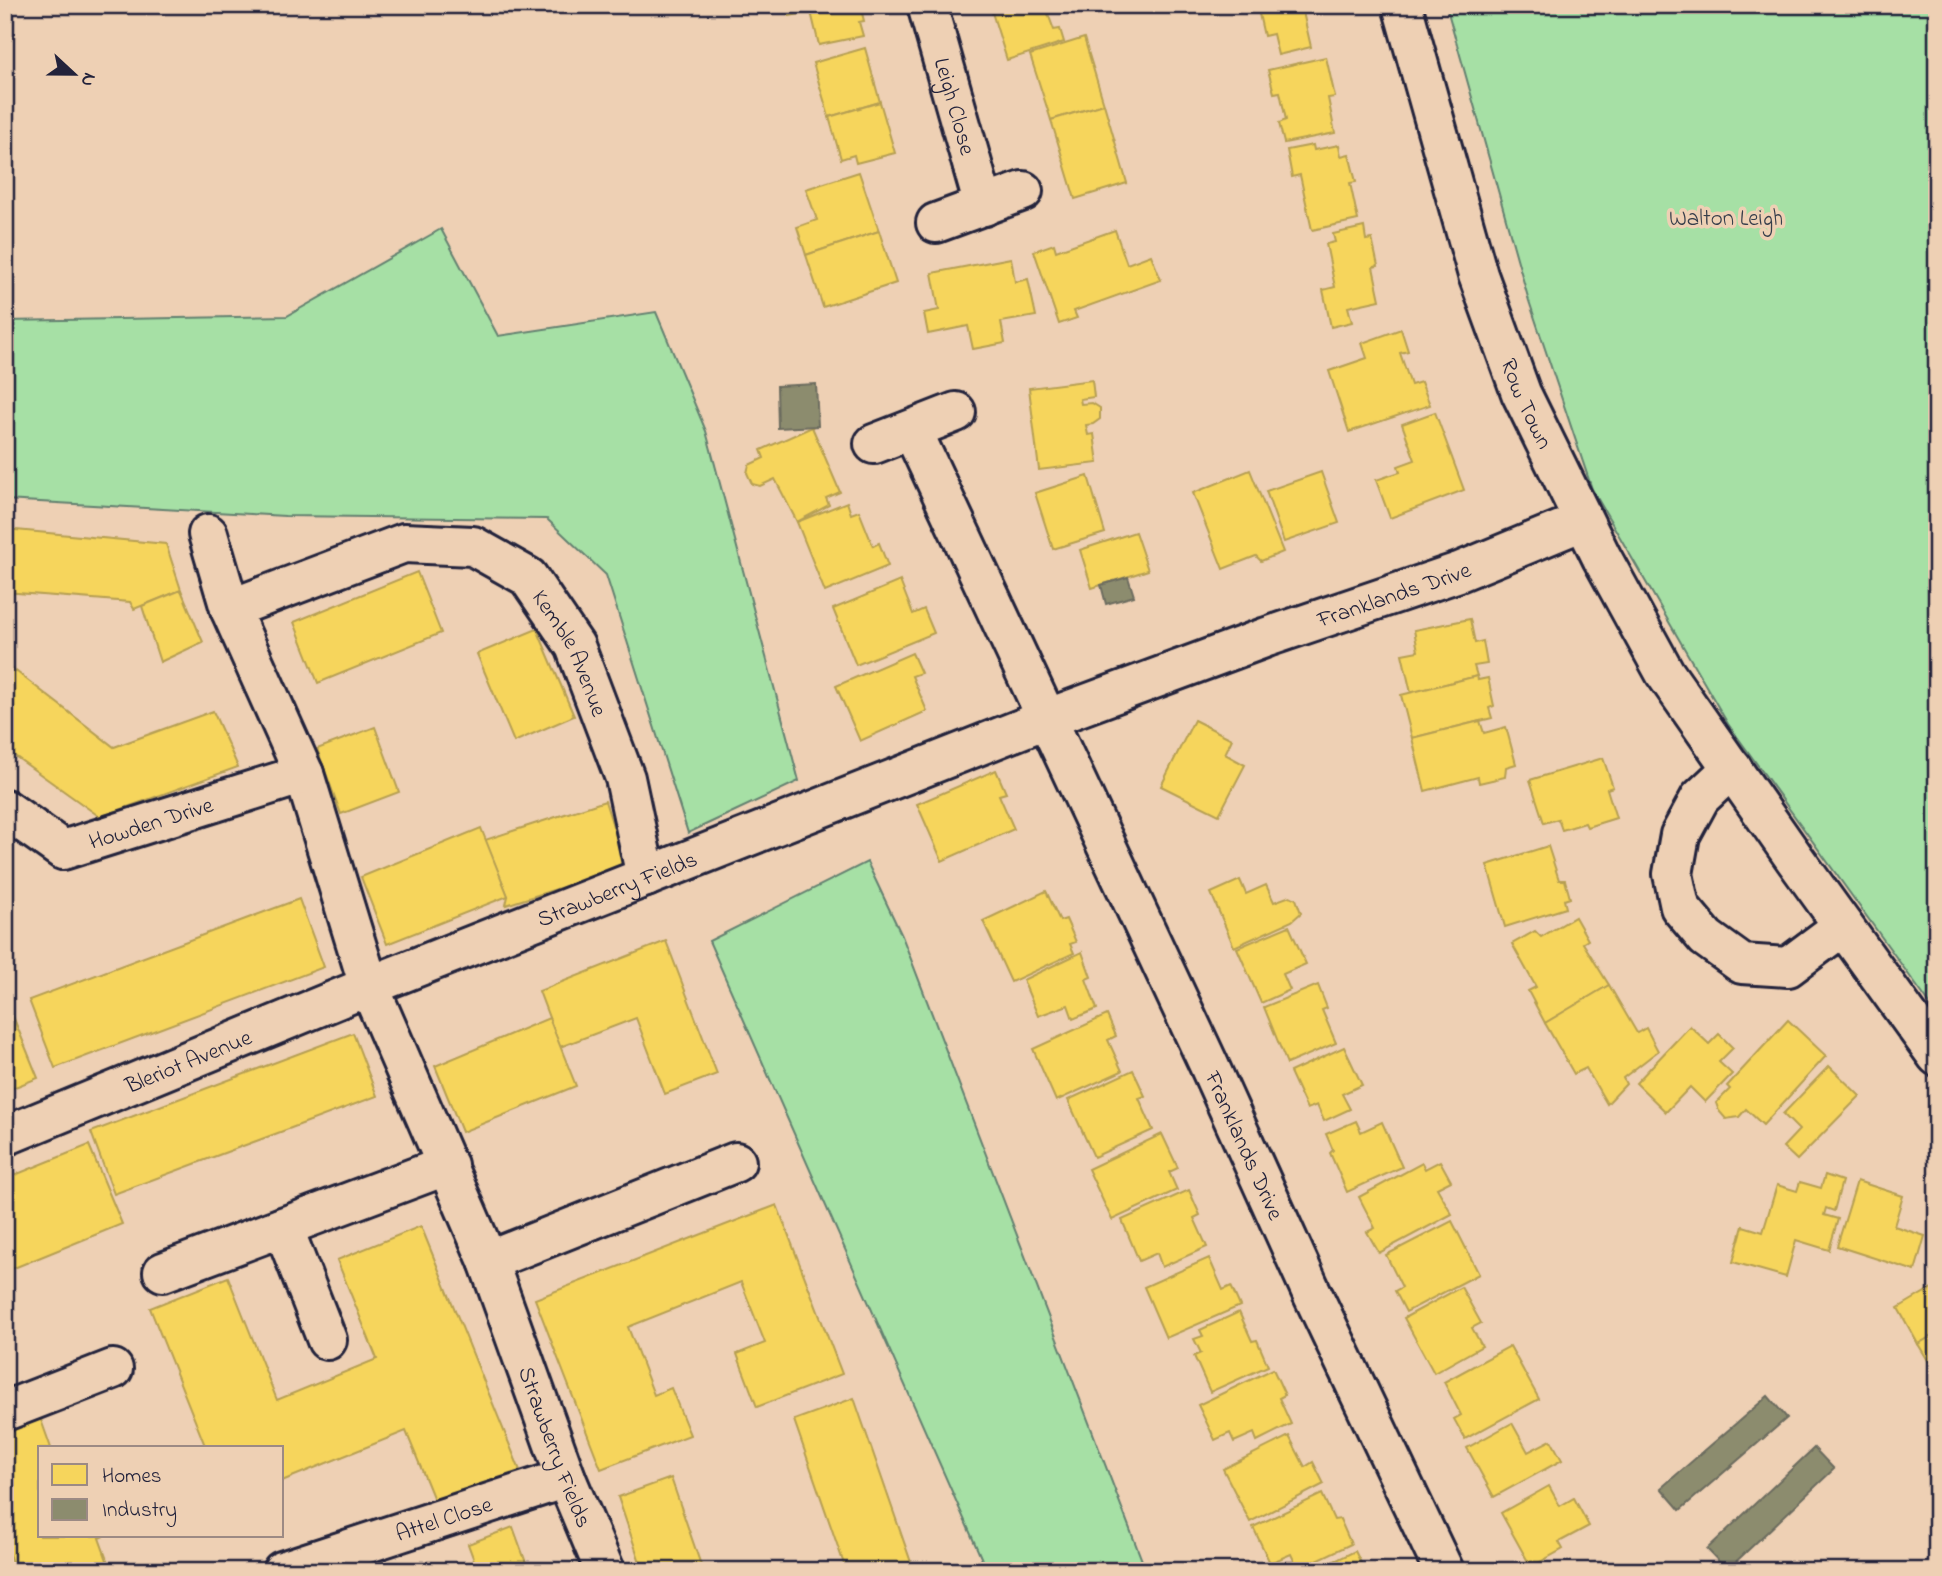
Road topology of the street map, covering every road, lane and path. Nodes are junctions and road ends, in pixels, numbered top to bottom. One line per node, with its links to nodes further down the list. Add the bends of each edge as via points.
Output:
1 (927, 5): 4 (street, Leigh Close)
2 (1402, 5): 9 (street, Row Town, via 1478,275 1521,393)
3 (1024, 191): 4 (street)
4 (984, 206): 5 (street)
5 (936, 223)
6 (956, 412): 7 (street)
7 (912, 430): 8 (street); 12 (street, Franklands Drive)
8 (874, 444)
9 (1583, 521): 12 (street, Franklands Drive, via 1459,572); 13 (street, Row Town, via 1665,673)
10 (208, 534): 11 (street)
11 (230, 609): 14 (street); 16 (street, Kemble Avenue, via 404,543 473,546 528,577 575,646 625,778)
12 (1046, 719): 16 (street, Strawberry Fields); 32 (street, Franklands Drive)
13 (1732, 768): 17 (street, Row Town); 17 (street, via 1700,798 1680,835 1673,874 1680,907 1706,938 1742,964 1788,967)
14 (304, 774): 15 (street, Howden Drive, via 63,850); 18 (street)
15 (5, 809)
16 (646, 877): 18 (street, Strawberry Fields)
17 (1843, 926): 19 (street, Row Town)
18 (369, 986): 20 (street, Bleriot Avenue); 22 (street, Strawberry Fields)
19 (1937, 1056)
20 (5, 1136)
21 (736, 1162): 24 (street)
22 (447, 1165): 23 (street); 24 (street, Strawberry Fields)
23 (283, 1227): 25 (street); 26 (street)
24 (488, 1261): 29 (street, Strawberry Fields)
25 (163, 1272)
26 (327, 1340)
27 (113, 1369): 28 (street)
28 (5, 1411)
29 (566, 1478): 30 (street, Attel Close); 31 (street, Strawberry Fields)
30 (282, 1571)
31 (604, 1571)
32 (1444, 1571)

